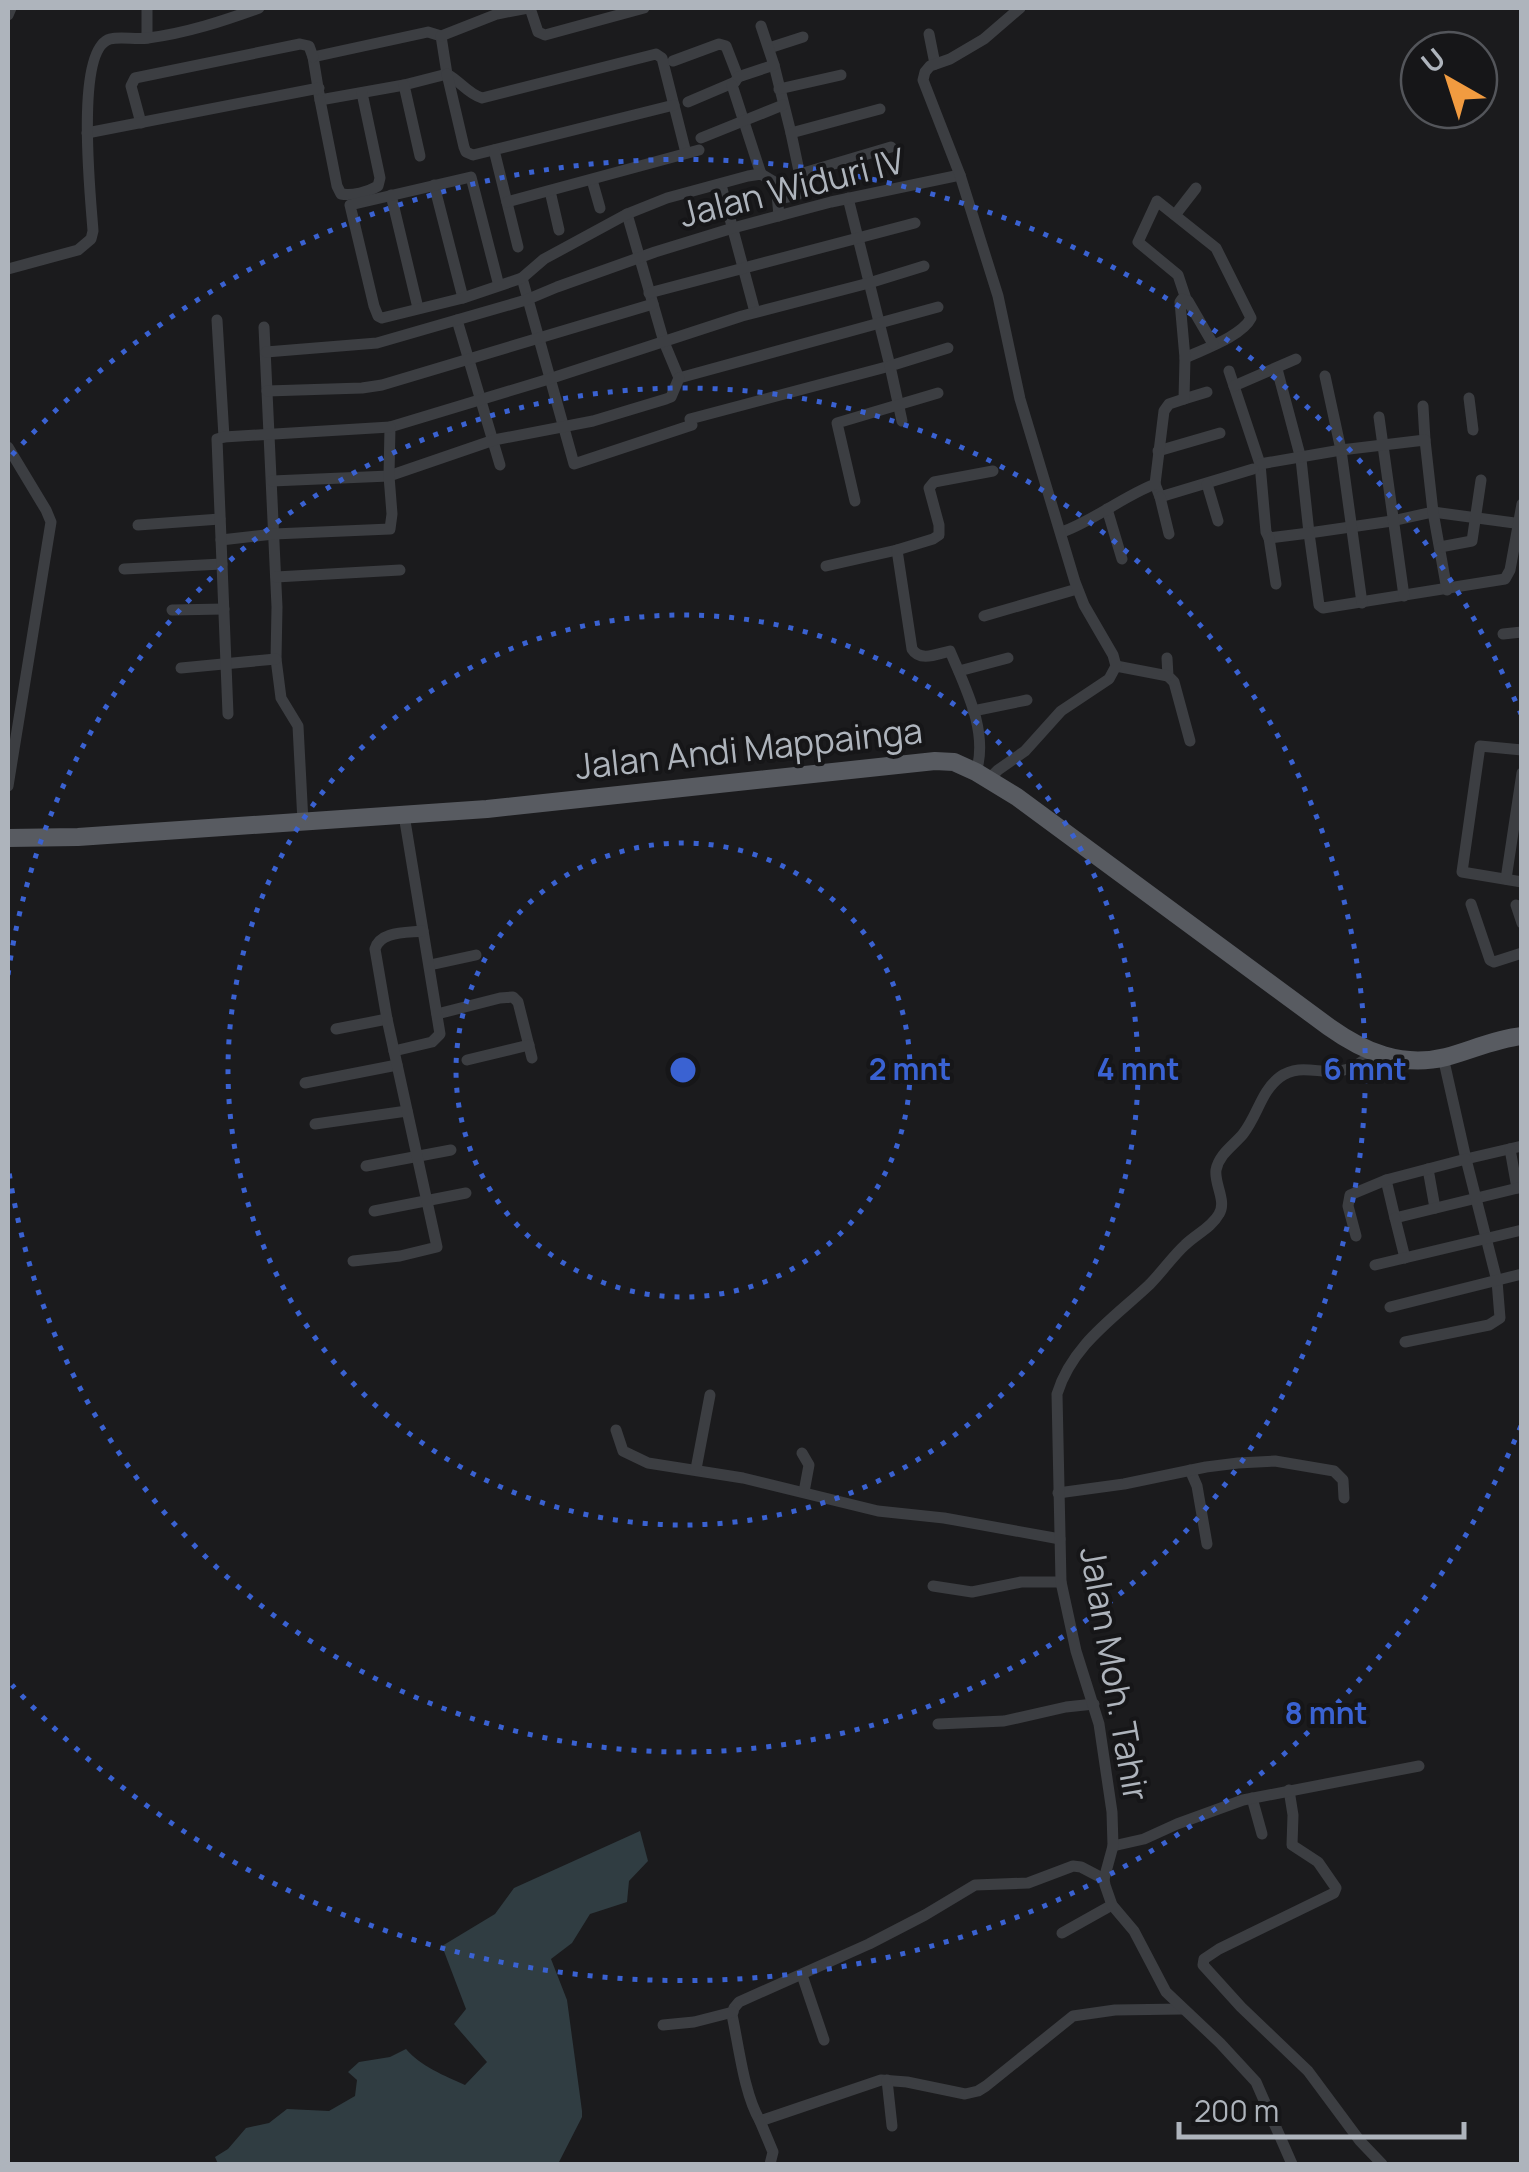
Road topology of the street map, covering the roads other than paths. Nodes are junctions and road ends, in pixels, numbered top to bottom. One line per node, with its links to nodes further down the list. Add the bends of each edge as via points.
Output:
1 (10, 8): 9 (street)
2 (147, 8): 15 (street)
3 (218, 8): 10 (street)
4 (259, 8): 10 (street)
5 (529, 8): 6 (street, via 545,35); 8 (street)
6 (644, 8)
7 (1013, 10): 19 (street, via 984,39)
8 (496, 11): 13 (street)
9 (8, 15)
10 (219, 22): 15 (street)
11 (761, 26): 16 (street)
12 (929, 34): 19 (street)
13 (441, 36): 17 (street, via 428,32); 21 (street)
14 (803, 37): 16 (street)
15 (147, 38): 35 (street, via 112,38 97,49)
16 (769, 48): 20 (street)
17 (313, 57): 27 (street); 33 (street, via 300,44 135,78 131,86)
18 (668, 59): 21 (street, via 650,54 482,98); 23 (street, via 723,44); 29 (street)
19 (935, 64): 42 (street, via 924,84)
20 (774, 65): 23 (street); 25 (street)
21 (447, 74): 24 (street); 38 (street, via 466,152)
22 (841, 75): 25 (street)
23 (735, 81): 28 (street); 32 (street)
24 (404, 85): 26 (street); 39 (street)
25 (779, 89): 30 (street)
26 (362, 92): 27 (street); 27 (street, via 380,178 374,189 348,195 337,186)
27 (319, 94): 33 (street)
28 (688, 102)
29 (674, 105): 37 (street); 38 (street)
30 (783, 106): 32 (street); 34 (street)
31 (880, 110): 34 (street)
32 (745, 122): 37 (street); 40 (street)
33 (141, 123): 35 (street)
34 (791, 132): 41 (street)
35 (88, 133): 63 (street, via 92,239 78,250)
36 (890, 146): 41 (street)
37 (696, 147): 43 (street)
38 (494, 150): 51 (street)
39 (420, 156)
40 (761, 174): 45 (street); 50 (street, via 776,184)
41 (800, 174): 50 (street, via 802,192)
42 (960, 176): 49 (street, Jalan Widuri IV); 136 (street)
43 (592, 180): 47 (street); 52 (street)
44 (434, 185): 48 (street); 67 (street, via 471,177); 68 (street)
45 (721, 185): 53 (street); 57 (street)
46 (1196, 188): 54 (street)
47 (550, 191): 51 (street); 58 (street)
48 (391, 195): 73 (street); 73 (street, via 350,205 374,306 382,318)
49 (848, 198): 55 (street, Jalan Widuri IV); 59 (street)
50 (778, 199): 55 (street)
51 (506, 202): 60 (street)
52 (600, 208)
53 (627, 214): 61 (street); 65 (street)
54 (1175, 215): 70 (street, via 1157,201 1138,242 1178,275); 81 (street, via 1216,248 1250,314 1248,325)
55 (778, 216): 57 (street, Jalan Widuri IV)
56 (915, 223): 59 (street)
57 (733, 228): 61 (street, Jalan Widuri IV); 64 (street)
58 (559, 230)
59 (858, 240): 64 (street); 66 (street)
60 (518, 248)
61 (638, 258): 69 (street); 71 (street, Jalan Widuri IV)
62 (924, 266): 66 (street)
63 (8, 269)
64 (742, 269): 69 (street); 74 (street)
65 (522, 278): 67 (street); 71 (street)
66 (869, 283): 74 (street); 77 (street)
67 (499, 286): 68 (street)
68 (463, 298): 73 (street)
69 (651, 299): 79 (street); 80 (street)
70 (1186, 299): 81 (street); 84 (street, via 1180,302)
71 (526, 300): 76 (street, Jalan Widuri IV); 79 (street)
72 (938, 307): 77 (street)
73 (418, 308)
74 (755, 312): 80 (street)
75 (217, 320): 109 (street)
76 (457, 320): 83 (street, Jalan Widuri IV, via 367,344); 85 (street)
77 (879, 323): 87 (street); 91 (street)
78 (264, 327): 83 (street)
79 (537, 338): 85 (street); 92 (street)
80 (664, 342): 91 (street); 92 (street)
81 (1213, 344): 84 (street)
82 (948, 348): 87 (street)
83 (266, 352): 94 (street)
84 (1185, 358): 99 (street)
85 (470, 359): 94 (street, via 382,384); 98 (street)
86 (1296, 360): 88 (street)
87 (890, 366): 100 (street); 104 (street, via 690,418 692,425 574,464)
88 (1277, 369): 93 (street); 116 (street)
89 (1229, 371): 93 (street)
90 (1326, 376): 114 (street)
91 (678, 378): 104 (street, via 671,397)
92 (549, 379): 98 (street); 104 (street)
93 (1234, 386): 118 (street)
94 (267, 391): 108 (street)
95 (1207, 392): 99 (street)
96 (938, 393): 100 (street)
97 (1468, 398): 106 (street)
98 (481, 399): 105 (street); 110 (street)
99 (1184, 399): 115 (street, via 1164,411)
100 (899, 404): 103 (street); 125 (street, via 837,423)
101 (1423, 406): 111 (street)
102 (1379, 417): 112 (street)
103 (902, 421)
104 (562, 426): 110 (street)
105 (390, 427): 108 (street); 120 (street)
106 (1473, 430)
107 (1220, 433): 115 (street)
108 (268, 436): 109 (street); 122 (street)
109 (224, 437): 130 (street, via 216,442)
110 (494, 440): 117 (street); 120 (street)
111 (1425, 440): 112 (street); 128 (street)
112 (1383, 444): 114 (street); 131 (street)
113 (8, 447): 175 (street, via 51,522)
114 (1341, 450): 116 (street); 135 (street)
115 (1158, 451): 124 (street)
116 (1300, 459): 118 (street); 137 (street)
117 (500, 465)
118 (1257, 466): 123 (street); 140 (street)
119 (993, 472): 143 (street, via 934,482 929,488 939,535)
120 (389, 476): 122 (street); 138 (street, via 388,530)
121 (1482, 480): 129 (street)
122 (272, 481): 138 (street)
123 (1206, 484): 124 (street); 132 (street)
124 (1158, 490): 127 (street); 139 (street)
125 (855, 501)
126 (1522, 504): 133 (street)
127 (1107, 509): 136 (street); 144 (street)
128 (1433, 512): 129 (street); 131 (street); 142 (street)
129 (1476, 517): 133 (street); 142 (street, via 1470,542)
130 (220, 519): 134 (street); 141 (street)
131 (1392, 520): 135 (street); 153 (street)
132 (1218, 521)
133 (1520, 523): 152 (street, via 1505,580)
134 (138, 526)
135 (1352, 526): 137 (street); 154 (street)
136 (1062, 532): 151 (street)
137 (1309, 532): 140 (street); 154 (street, via 1319,605)
138 (274, 534): 141 (street); 149 (street)
139 (1169, 534)
140 (1269, 538): 150 (street)
141 (222, 540): 145 (street)
142 (1440, 546): 152 (street)
143 (897, 550): 146 (street); 166 (street, via 913,652 921,657 950,651)
144 (1122, 559)
145 (222, 564): 147 (street); 155 (street)
146 (826, 566)
147 (124, 569)
148 (400, 570): 149 (street)
149 (276, 577): 162 (street)
150 (1276, 584)
151 (1077, 589): 157 (street); 164 (street)
152 (1447, 590): 153 (street)
153 (1404, 596): 154 (street)
154 (1362, 604)
155 (224, 609): 156 (street); 163 (street)
156 (172, 610)
157 (984, 616)
158 (1522, 632): 159 (street)
159 (1504, 634)
160 (1008, 658): 166 (street)
161 (1167, 658): 167 (street)
162 (276, 659): 163 (street); 177 (street, via 280,698 298,726)
163 (226, 664): 165 (street); 170 (street)
164 (1116, 666): 167 (street); 174 (street, via 1028,748)
165 (181, 668)
166 (959, 671): 169 (street)
167 (1168, 676): 171 (street)
168 (1027, 700): 169 (street)
169 (974, 710): 174 (street)
170 (228, 714)
171 (1190, 740)
172 (1522, 750): 179 (street, via 1480,746 1462,872)
173 (1522, 773): 179 (street)
174 (982, 775): 176 (main road, Jalan Andi Mappainga, via 944,761 919,762); 193 (main road, Jalan Andi Mappainga, via 1328,1028)
175 (8, 786)
176 (404, 815): 177 (main road, Jalan Andi Mappainga); 184 (street)
177 (303, 822): 178 (main road, Jalan Andi Mappainga)
178 (8, 838)
179 (1506, 879): 180 (street)
180 (1522, 882)
181 (1471, 904): 185 (street, via 1490,960)
182 (1516, 905): 183 (street)
183 (1522, 923)
184 (423, 930): 187 (street); 189 (street, via 376,944)
185 (1522, 953)
186 (476, 956): 187 (street)
187 (430, 965): 188 (street)
188 (437, 1014): 192 (street, via 438,1038); 195 (street, via 500,998 518,1002 530,1051)
189 (387, 1019): 190 (street); 192 (street)
190 (336, 1029)
191 (1522, 1036): 194 (main road, Jalan Andi Mappainga)
192 (394, 1051): 196 (street)
193 (1373, 1053): 194 (main road, Jalan Andi Mappainga); 230 (street, Jalan Moh. Tahir, via 1345,1070 1298,1069 1278,1079 1220,1159 1219,1214 1072,1361 1057,1394)
194 (1443, 1058): 203 (street)
195 (467, 1060)
196 (397, 1065): 197 (street); 198 (street)
197 (305, 1083)
198 (407, 1111): 199 (street); 202 (street)
199 (315, 1124)
200 (1516, 1147): 203 (street); 207 (street)
201 (451, 1150): 202 (street)
202 (416, 1158): 204 (street); 210 (street)
203 (1466, 1159): 205 (street); 209 (street)
204 (366, 1166)
205 (1428, 1170): 206 (street); 211 (street)
206 (1386, 1180): 213 (street); 215 (street, via 1350,1195)
207 (1519, 1188): 209 (street)
208 (466, 1193): 210 (street)
209 (1477, 1197): 211 (street); 216 (street)
210 (427, 1201): 212 (street); 218 (street, via 437,1247)
211 (1435, 1208): 213 (street)
212 (374, 1211)
213 (1395, 1218): 217 (street)
214 (1522, 1230): 216 (street)
215 (1356, 1236)
216 (1487, 1238): 217 (street); 221 (street)
217 (1405, 1258): 219 (street)
218 (353, 1261)
219 (1375, 1265)
220 (1522, 1274): 221 (street)
221 (1497, 1280): 222 (street); 223 (street, via 1501,1313 1495,1322)
222 (1390, 1307)
223 (1404, 1342)
224 (710, 1395): 227 (street)
225 (616, 1430): 227 (street, via 623,1450 636,1458)
226 (802, 1453): 229 (street, via 810,1465)
227 (696, 1469): 229 (street)
228 (1190, 1470): 230 (street); 231 (street, via 1259,1461 1324,1468 1342,1476); 233 (street)
229 (804, 1492): 232 (street, via 878,1511)
230 (1058, 1493): 232 (street, Jalan Moh. Tahir)
231 (1344, 1498)
232 (1060, 1539): 234 (street, Jalan Moh. Tahir)
233 (1207, 1544)
234 (1061, 1582): 235 (street, via 972,1592); 236 (street, Jalan Moh. Tahir)
235 (932, 1586)
236 (1094, 1704): 237 (street, via 1004,1722); 242 (street, Jalan Moh. Tahir)
237 (938, 1724)
238 (1419, 1766): 239 (street)
239 (1289, 1790): 240 (street); 256 (street, via 1292,1845 1318,1862 1334,1893 1219,1950 1203,1965 1308,2071)
240 (1252, 1798): 241 (street); 242 (street)
241 (1262, 1834)
242 (1113, 1846): 243 (street, Jalan Moh. Tahir)
243 (1104, 1879): 244 (street); 246 (street, via 1073,1866 1028,1883 975,1885)
244 (1112, 1905): 245 (street); 247 (street)
245 (1062, 1933)
246 (802, 1975): 248 (street, via 744,2000); 250 (street)
247 (1182, 2008): 251 (street, via 1073,2016 971,2094); 255 (street, via 1256,2082)
248 (733, 2012): 249 (street); 252 (street)
249 (663, 2025)
250 (824, 2040)
251 (888, 2080): 252 (street); 253 (street)
252 (760, 2121): 254 (street, via 774,2152)
253 (892, 2126)
254 (770, 2164)
255 (1292, 2164)
256 (1382, 2164)

